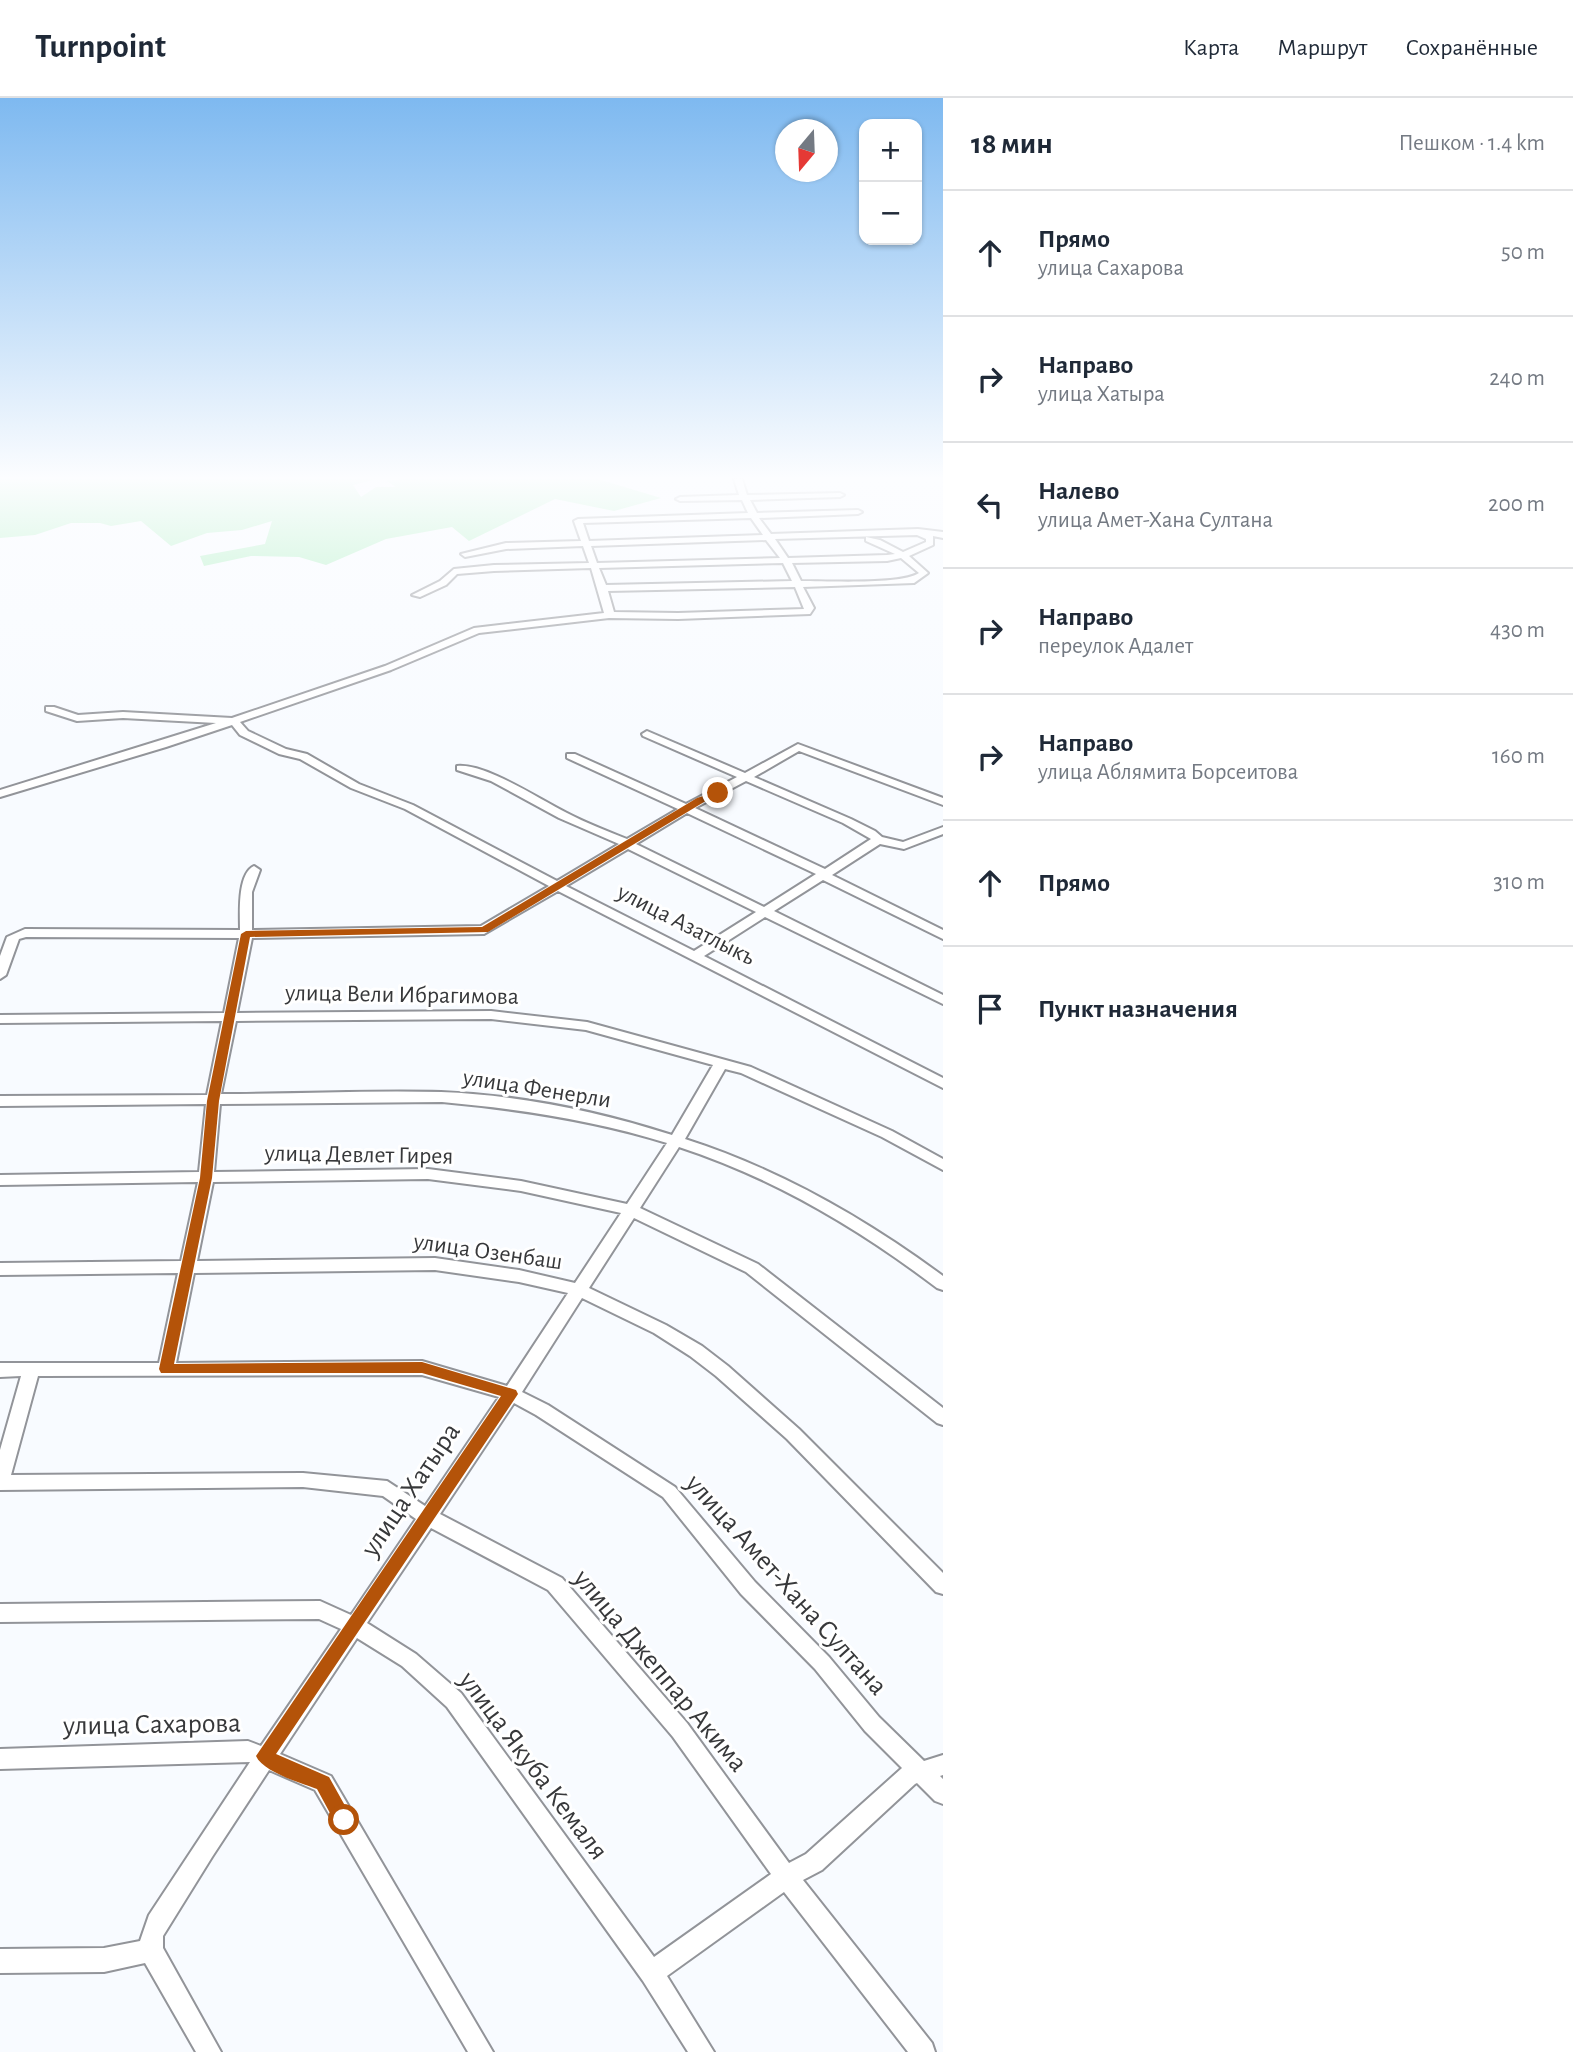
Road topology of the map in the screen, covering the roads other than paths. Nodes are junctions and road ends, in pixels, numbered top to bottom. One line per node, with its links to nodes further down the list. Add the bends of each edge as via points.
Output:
1 (496, 570): 7 (street, via 454,572 443,583)
2 (596, 570): 6 (street)
3 (789, 570): 5 (street)
4 (921, 570): 5 (street, via 924,573 914,580)
5 (796, 583): 6 (street); 8 (street, via 807,612)
6 (602, 588): 8 (street)
7 (417, 595)
8 (609, 615): 10 (street, via 477,630 388,668)
9 (50, 709): 10 (street, via 77,718 133,715)
10 (234, 721): 15 (street); 23 (street, улица Азатлыкъ, via 244,733 409,807)
11 (647, 734): 14 (street)
12 (572, 756): 17 (street)
13 (461, 768): 20 (street, via 495,779)
14 (744, 778): 16 (street, via 798,747); 17 (street); 19 (street, via 847,821)
15 (0, 794)
16 (943, 802)
17 (687, 809): 20 (street); 22 (street)
18 (943, 830): 19 (street, via 904,846)
19 (878, 840): 22 (street)
20 (628, 844): 23 (street); 24 (street)
21 (254, 870): 25 (street, via 246,892)
22 (824, 874): 24 (street); 26 (street)
23 (557, 885): 25 (street, via 484,930); 27 (street, улица Азатлыкъ)
24 (764, 912): 27 (street); 29 (street)
25 (246, 934): 28 (street, via 25,933 13,937); 30 (street)
26 (943, 935)
27 (696, 955): 33 (street, улица Азатлыкъ)
28 (0, 975)
29 (943, 1000)
30 (229, 1016): 31 (street, улица Вели Ибрагимова); 32 (street, улица Вели Ибрагимова, via 491,1015 587,1026); 35 (street)
31 (0, 1019)
32 (722, 1062): 36 (street, улица Хатыра); 37 (street, улица Вели Ибрагимова, via 887,1134)
33 (943, 1084)
34 (0, 1101): 35 (street, улица Фенерли)
35 (213, 1101): 36 (street, улица Фенерли, via 489,1100 597,1119); 38 (street)
36 (676, 1141): 40 (street, улица Хатыра); 43 (street, улица Фенерли, via 800,1189 906,1254)
37 (943, 1166)
38 (206, 1178): 39 (street, улица Девлет Гирея); 40 (street, улица Девлет Гирея, via 428,1174 521,1186); 41 (street)
39 (0, 1180)
40 (630, 1210): 44 (street, улица Хатыра); 49 (street, улица Девлет Гирея, via 752,1268)
41 (189, 1266): 42 (street, улица Озенбаш); 44 (street, улица Озенбаш, via 435,1264); 46 (street)
42 (0, 1269)
43 (943, 1284)
44 (577, 1289): 48 (street, улица Хатыра); 52 (street, улица Озенбаш, via 660,1329 713,1364 793,1434)
45 (32, 1369): 46 (street, улица Амет-Хана Султана); 47 (street, улица Амет-Хана Султана); 50 (street)
46 (166, 1369): 48 (street, улица Амет-Хана Султана, via 422,1368)
47 (0, 1370)
48 (511, 1394): 51 (street, улица Хатыра); 57 (street, улица Амет-Хана Султана, via 669,1492 748,1588 822,1663 872,1724)
49 (943, 1418)
50 (0, 1482): 51 (street, улица Джеппар Акима, via 303,1480 387,1489)
51 (426, 1516): 54 (street, улица Хатыра); 59 (street, улица Джеппар Акима, via 555,1584 680,1730)
52 (943, 1586)
53 (0, 1612): 54 (street, улица Якуба Кемаля, via 320,1610)
54 (353, 1625): 55 (street, улица Хатыра); 62 (street, улица Якуба Кемаля, via 409,1660 454,1700)
55 (265, 1756): 56 (street, улица Сахарова, via 248,1751); 60 (street, улица Хатыра, via 157,1923); 64 (street, улица Сахарова, via 323,1783)
56 (0, 1759)
57 (932, 1768): 58 (street, улица Амет-Хана Султана); 59 (street, via 908,1776 814,1862)
58 (943, 1794)
59 (786, 1877): 62 (street); 66 (street, улица Джеппар Акима)
60 (151, 1950): 61 (street, via 104,1960); 63 (street)
61 (0, 1961)
62 (651, 1973): 65 (street, улица Якуба Кемаля)
63 (209, 2052)
64 (481, 2052)
65 (702, 2052)
66 (923, 2052)

